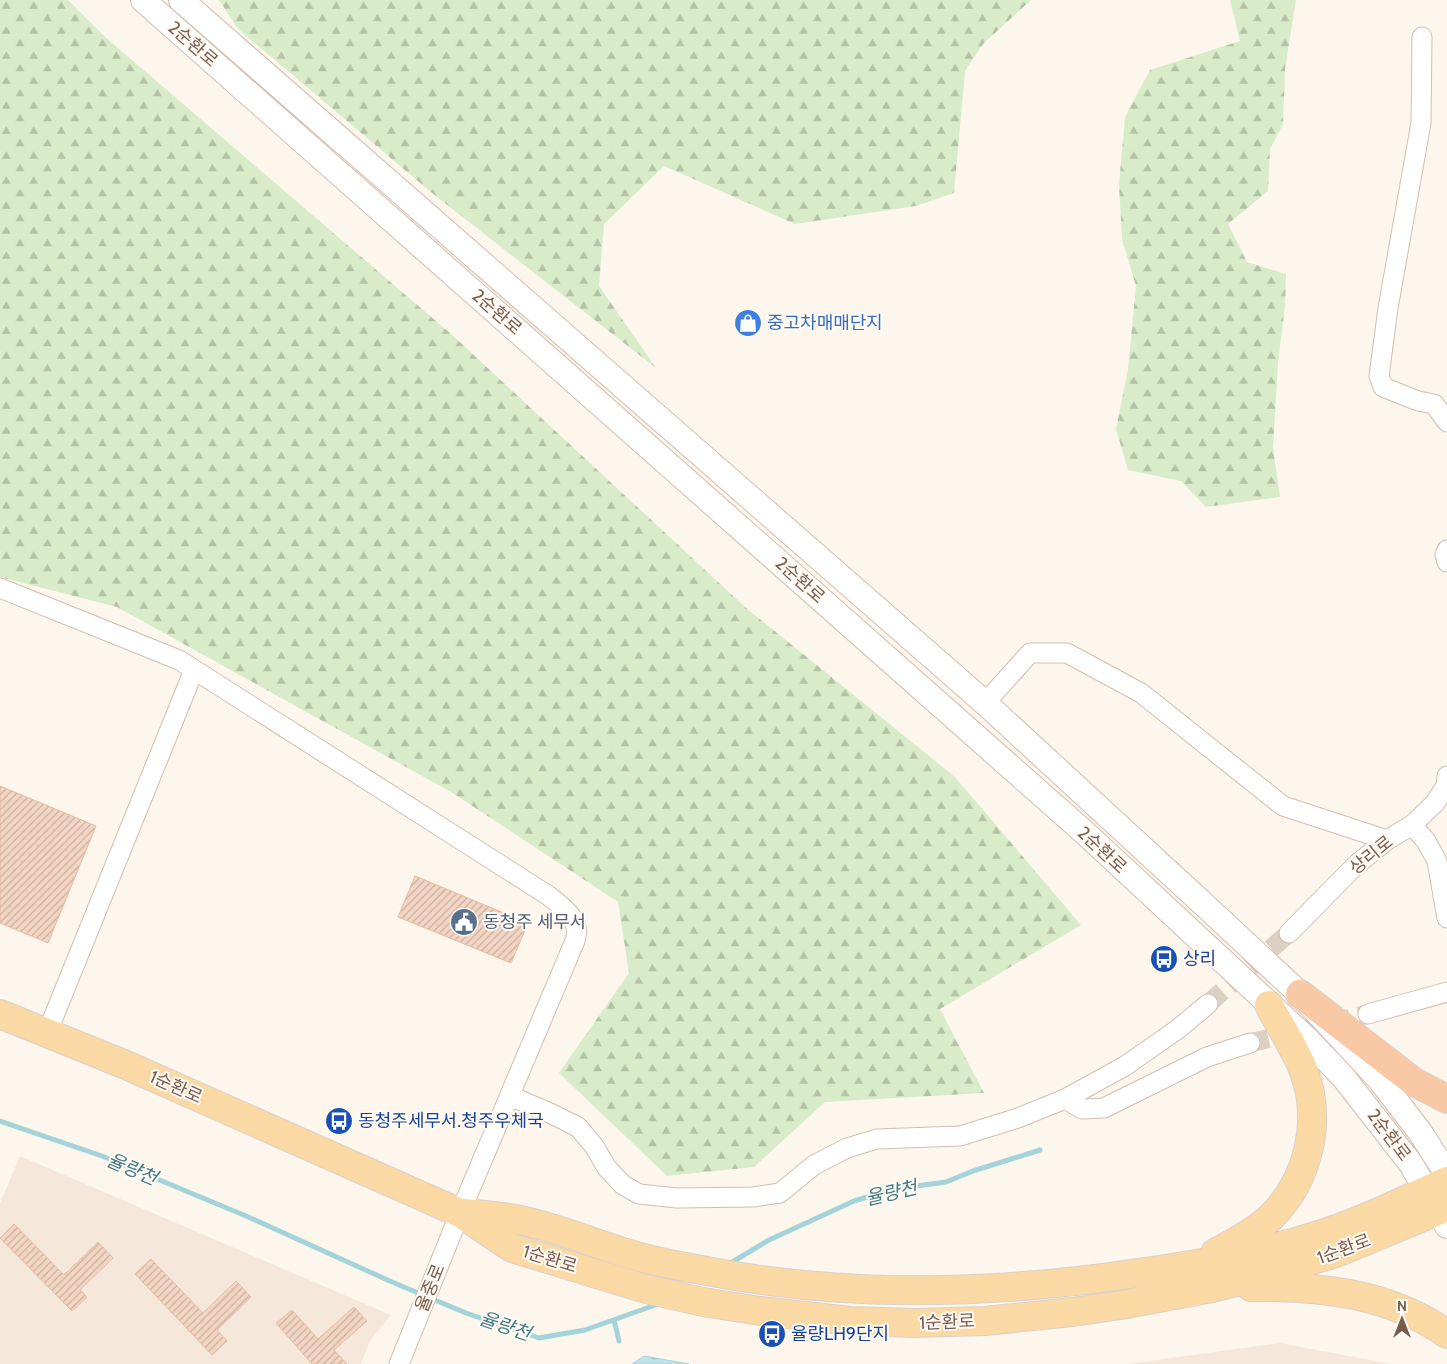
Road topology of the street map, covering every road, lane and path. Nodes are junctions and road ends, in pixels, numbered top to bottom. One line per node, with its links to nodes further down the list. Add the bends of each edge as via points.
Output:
1 (143, 0): 18 (street, 2순환로, via 1076,826)
2 (181, 0): 9 (street, 2순환로)
3 (1422, 37): 4 (street, via 1421,123 1379,376 1383,387 1434,404)
4 (1447, 422)
5 (1447, 550): 6 (street)
6 (1447, 562)
7 (0, 588): 8 (street, 율중로, via 178,660)
8 (194, 670): 21 (street); 23 (street, 율중로, via 568,911 576,925 576,936)
9 (985, 703): 12 (street, via 1030,653 1067,653 1141,693 1283,806); 16 (street, 2순환로)
10 (1447, 776): 11 (street, 상리로, via 1446,786 1435,803)
11 (1412, 825): 12 (street, 상리로); 13 (street, via 1437,860)
12 (1387, 840): 14 (street, 상리로, via 1356,865)
13 (1446, 909)
14 (1289, 932)
15 (1446, 987): 20 (street)
16 (1300, 994): 25 (highway, via 1414,1082); 26 (street, 2순환로, via 1380,1080 1420,1132)
17 (1208, 1004): 24 (street, via 1125,1066)
18 (1269, 1004): 26 (street, 2순환로, via 1344,1078 1410,1164); 28 (main road, via 1303,1069 1310,1096 1312,1123 1307,1157 1282,1205 1269,1219 1234,1243)
19 (0, 1014): 21 (main road, 1순환로)
20 (1368, 1014)
21 (47, 1033): 27 (main road, 1순환로)
22 (1250, 1044): 24 (street, via 1207,1057 1104,1108 1082,1109)
23 (510, 1096): 24 (street, via 578,1127 607,1168 624,1185 640,1194 677,1198 753,1197 780,1193 814,1165 847,1148 877,1139 960,1136); 27 (street, 율중로)
24 (1065, 1099)
25 (1447, 1099)
26 (1442, 1198): 28 (main road, 1순환로, via 1370,1216 1313,1237); 29 (main road, 1순환로, via 1339,1252)
27 (460, 1213): 28 (main road, 1순환로, via 519,1219 637,1256 756,1279 850,1288 987,1290); 29 (main road, 1순환로, via 512,1248 646,1289 703,1302 820,1318 916,1323 985,1321 1121,1305); 31 (street, 율중로)
28 (1186, 1266)
29 (1212, 1288): 30 (main road, via 1302,1288 1353,1294 1399,1307)
30 (1447, 1334)
31 (400, 1364)

